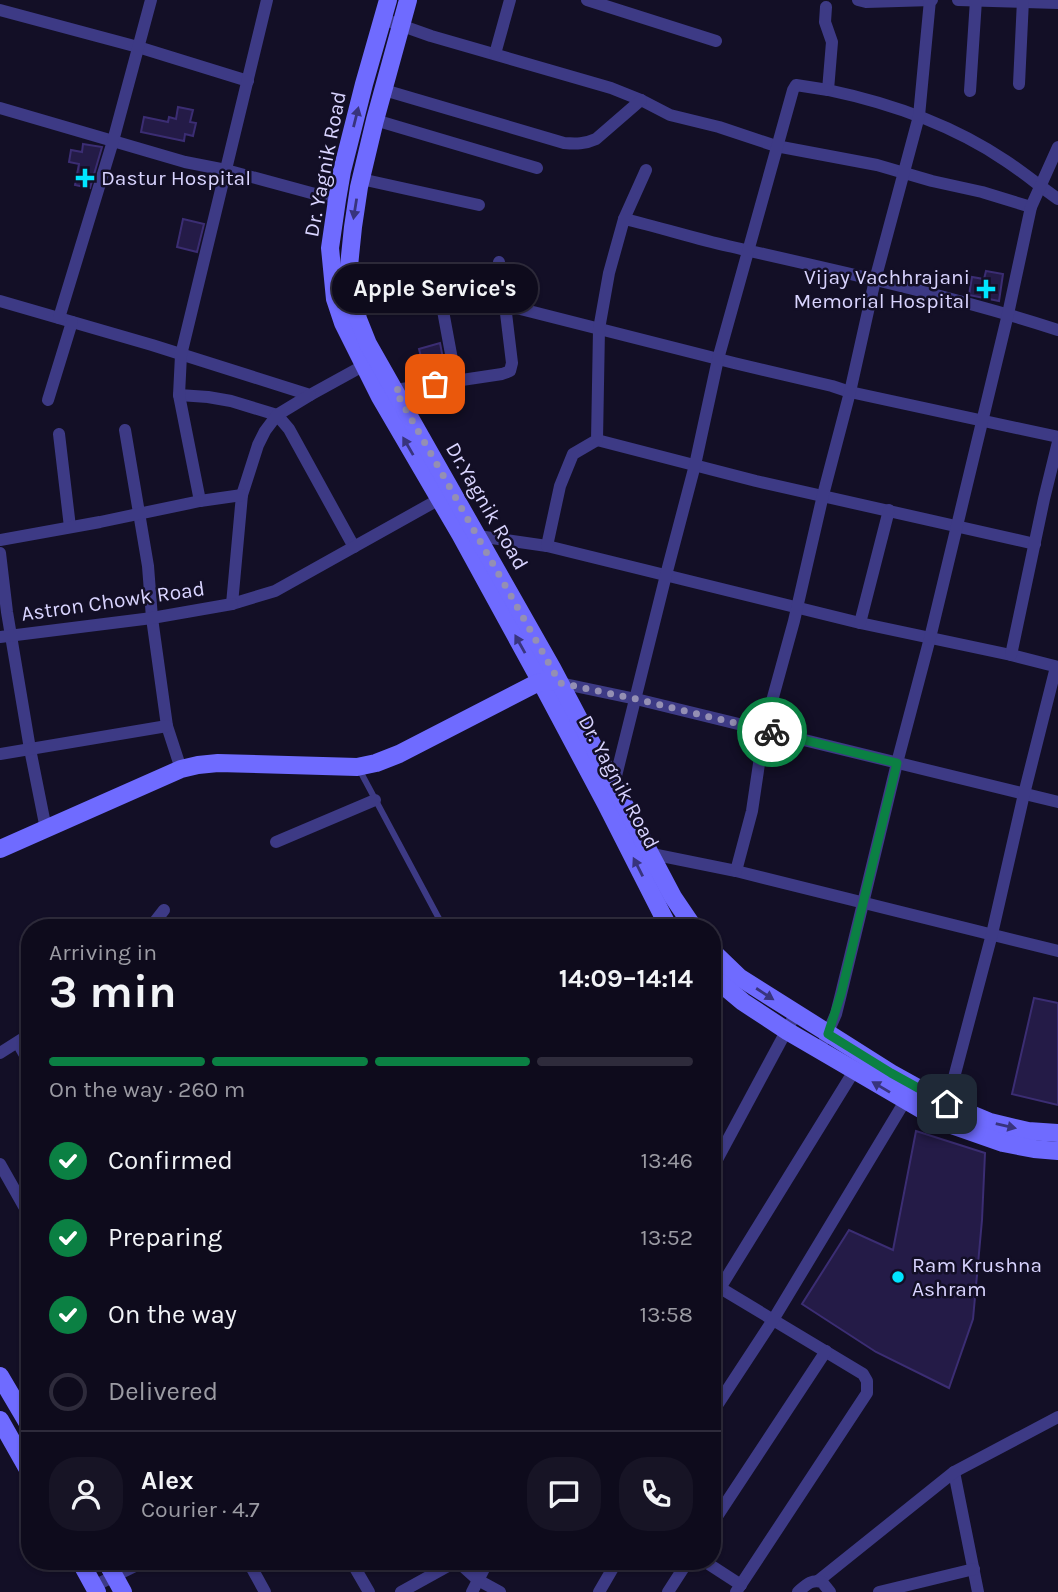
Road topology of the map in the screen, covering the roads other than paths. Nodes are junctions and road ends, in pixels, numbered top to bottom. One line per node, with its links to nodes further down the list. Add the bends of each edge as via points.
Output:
1 (151, 0): 18 (street)
2 (267, 0): 20 (street)
3 (388, 0): 15 (street, Dr. Yagnik Road)
4 (408, 0): 16 (street)
5 (510, 0): 19 (street)
6 (587, 0): 17 (street)
7 (858, 0): 8 (street)
8 (931, 0): 27 (street)
9 (957, 0): 10 (street)
10 (976, 0): 11 (street); 24 (street)
11 (1023, 1): 12 (street); 21 (street)
12 (1058, 3)
13 (826, 7): 23 (street, via 825,22 832,42)
14 (0, 10): 18 (street)
15 (383, 19): 16 (street); 38 (street, Dr. Yagnik Road, one-way to 15)
16 (401, 24): 19 (street); 22 (street)
17 (716, 41)
18 (138, 47): 20 (street); 29 (street)
19 (495, 54): 25 (street)
20 (248, 81): 33 (street)
21 (1019, 84)
22 (384, 90): 25 (street, via 578,144 596,139); 28 (street)
23 (828, 90): 27 (street); 30 (street, via 796,85)
24 (970, 91)
25 (641, 100): 30 (street, via 670,115)
26 (0, 108): 29 (street)
27 (919, 116): 35 (street); 37 (street, via 977,143)
28 (375, 120): 32 (street); 36 (street)
29 (113, 141): 33 (street); 50 (street)
30 (776, 146): 35 (street); 43 (street)
31 (1058, 147): 37 (street)
32 (537, 168)
33 (226, 170): 38 (street); 53 (street)
34 (646, 170): 42 (street)
35 (903, 173): 41 (street); 45 (street)
36 (361, 179): 40 (street); 55 (street, one-way to 55, via 349,266)
37 (1041, 187): 39 (street); 41 (street)
38 (337, 200): 55 (street, Dr. Yagnik Road, via 330,248 335,299 343,323)
39 (1058, 200)
40 (479, 205)
41 (1031, 207): 49 (street)
42 (624, 219): 43 (street); 51 (street)
43 (749, 250): 45 (street); 54 (street)
44 (499, 262): 48 (street)
45 (876, 280): 49 (street); 57 (street)
46 (440, 300): 56 (street)
47 (0, 301): 50 (street)
48 (505, 305): 51 (street); 56 (street, via 510,371)
49 (1009, 314): 52 (street); 63 (street)
50 (66, 320): 53 (street); 61 (street)
51 (599, 329): 54 (street); 66 (street)
52 (1058, 330)
53 (181, 355): 59 (street); 60 (street)
54 (718, 359): 57 (street); 68 (street)
55 (370, 362): 58 (street, Dr. Yagnik Road); 60 (street)
56 (456, 381): 58 (street)
57 (850, 391): 63 (street); 71 (street)
58 (387, 393): 70 (street, Dr. Yagnik Road)
59 (179, 395): 62 (street, via 219,399); 72 (street)
60 (310, 395): 62 (street)
61 (48, 400)
62 (276, 415): 69 (street, via 258,445); 81 (street, via 289,429)
63 (982, 419): 67 (street); 76 (street)
64 (125, 430): 74 (street)
65 (59, 434): 75 (street)
66 (597, 440): 68 (street); 80 (street, via 573,454 560,486)
67 (1058, 440): 79 (street)
68 (695, 465): 71 (street); 83 (street)
69 (242, 495): 72 (street); 84 (street)
70 (446, 495): 77 (street, Dr. Yagnik Road); 81 (street, Astron Chowk Road)
71 (823, 495): 73 (street); 85 (street)
72 (200, 501): 74 (street)
73 (889, 510): 76 (street); 87 (street)
74 (138, 514): 75 (street); 86 (street)
75 (70, 527): 78 (street)
76 (957, 527): 79 (street); 89 (street)
77 (469, 534): 80 (street); 92 (street, Dr. Yagnik Road, one-way to 77); 93 (street, Dr.Yagnik Road)
78 (0, 540)
79 (1035, 544): 90 (street)
80 (547, 546): 83 (street)
81 (354, 547): 84 (street, Astron Chowk Road, via 275,590)
82 (0, 553): 88 (street)
83 (666, 575): 85 (street); 94 (street)
84 (232, 604): 86 (street, Astron Chowk Road)
85 (797, 608): 87 (street); 96 (street)
86 (152, 618): 88 (street, Astron Chowk Road); 95 (street)
87 (860, 623): 89 (street)
88 (6, 636): 97 (street)
89 (930, 638): 90 (street); 99 (street)
90 (1011, 655): 91 (street)
91 (1057, 667): 103 (street)
92 (541, 682): 93 (street); 100 (street, via 399,754); 116 (street, Dr. Yagnik Road, one-way to 92)
93 (560, 683): 94 (street); 102 (street, Dr.Yagnik Road)
94 (636, 699): 96 (street); 102 (street)
95 (167, 726): 97 (street); 101 (street)
96 (764, 730): 99 (street); 110 (street, via 752,811)
97 (30, 749): 98 (street); 106 (street)
98 (0, 754)
99 (897, 763): 103 (street); 111 (street)
100 (358, 767): 101 (street, via 218,763); 104 (lane)
101 (181, 769): 106 (street)
102 (614, 784): 109 (street, Dr.Yagnik Road)
103 (1024, 794): 105 (street); 119 (street)
104 (375, 800): 107 (street); 115 (lane)
105 (1058, 802)
106 (46, 829): 108 (street)
107 (276, 842)
108 (0, 849)
109 (652, 854): 110 (street); 113 (street, Dr.Yagnik Road)
110 (736, 871): 111 (street)
111 (863, 903): 119 (street); 125 (street)
112 (164, 910): 114 (street)
113 (682, 912): 117 (lane); 118 (street, Dr.Yagnik Road)
114 (157, 919)
115 (439, 919)
116 (660, 919)
117 (672, 919)
118 (687, 919)
119 (992, 934): 120 (street); 133 (street)
120 (1058, 951)
121 (721, 960): 123 (street, one-way to 123, via 739,977)
122 (721, 984): 124 (street)
123 (796, 1013): 124 (street); 125 (street)
124 (787, 1031): 129 (street); 136 (street)
125 (828, 1034): 129 (street); 133 (street)
126 (21, 1041): 127 (street)
127 (18, 1043): 128 (street); 130 (street)
128 (21, 1048)
129 (819, 1050): 131 (street)
130 (0, 1053)
131 (854, 1071): 132 (street, one-way to 131); 139 (street)
132 (905, 1101): 135 (street, via 983,1137); 141 (street)
133 (947, 1104): 134 (street, one-way to 134, via 990,1122)
134 (1058, 1133)
135 (1058, 1151)
136 (721, 1152)
137 (0, 1164): 138 (street)
138 (21, 1201)
139 (721, 1278)
140 (721, 1289): 141 (street)
141 (774, 1320): 142 (street); 144 (street)
142 (825, 1351): 150 (street); 166 (street, via 863,1374 867,1393)
143 (0, 1376): 145 (street)
144 (721, 1400)
145 (21, 1412)
146 (1058, 1417): 149 (street)
147 (0, 1420): 148 (street)
148 (21, 1457)
149 (954, 1472): 151 (street); 163 (street)
150 (721, 1510)
151 (974, 1569): 176 (street); 177 (street)
152 (85, 1570): 165 (street)
153 (110, 1570): 165 (street)
154 (112, 1570): 167 (street)
155 (253, 1570): 168 (street)
156 (356, 1570): 169 (street)
157 (441, 1570): 170 (street)
158 (463, 1570): 164 (street)
159 (483, 1570): 164 (street)
160 (612, 1570): 172 (street)
161 (682, 1570): 173 (street)
162 (715, 1570): 166 (street)
163 (818, 1581): 174 (street); 175 (street)
164 (475, 1586): 171 (street)
165 (96, 1589)
166 (738, 1589)
167 (123, 1592)
168 (265, 1592)
169 (369, 1592)
170 (401, 1592)
171 (500, 1592)
172 (599, 1592)
173 (668, 1592)
174 (798, 1592)
175 (830, 1592)
176 (879, 1592)
177 (978, 1592)

